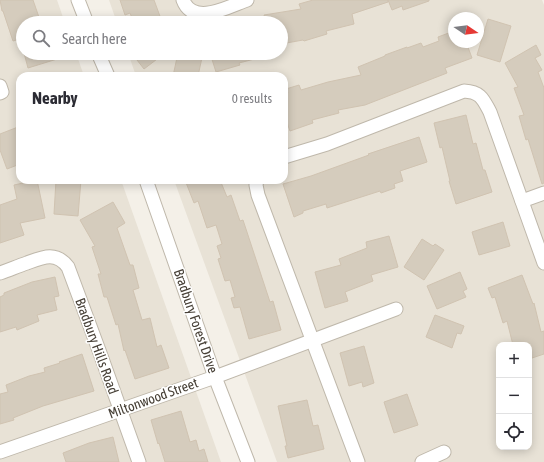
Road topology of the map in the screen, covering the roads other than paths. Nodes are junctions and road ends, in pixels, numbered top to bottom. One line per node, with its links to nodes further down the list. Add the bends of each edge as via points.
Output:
1 (78, 0): 4 (street)
2 (183, 0): 3 (street, via 189,9 204,14)
3 (247, 0)
4 (84, 16)
5 (101, 60): 6 (street)
6 (106, 72)
7 (288, 156): 11 (street, via 327,144 464,91 472,92 482,97 490,112)
8 (147, 184): 16 (street, Bradbury Forest Drive)
9 (256, 184): 15 (street, via 258,196)
10 (544, 193): 11 (street)
11 (522, 201): 12 (street)
12 (544, 263)
13 (0, 273): 17 (street, Bradbury Hills Road, via 46,256 56,257 64,262)
14 (396, 309): 15 (street, Miltonwood Street)
15 (312, 340): 16 (street, Miltonwood Street); 22 (street)
16 (215, 377): 17 (street, Miltonwood Street); 21 (street, Bradbury Forest Drive)
17 (121, 409): 18 (street, Miltonwood Street); 20 (street, Bradbury Hills Road)
18 (0, 452)
19 (444, 452): 23 (street)
20 (139, 462)
21 (248, 462)
22 (358, 462)
23 (422, 462)

